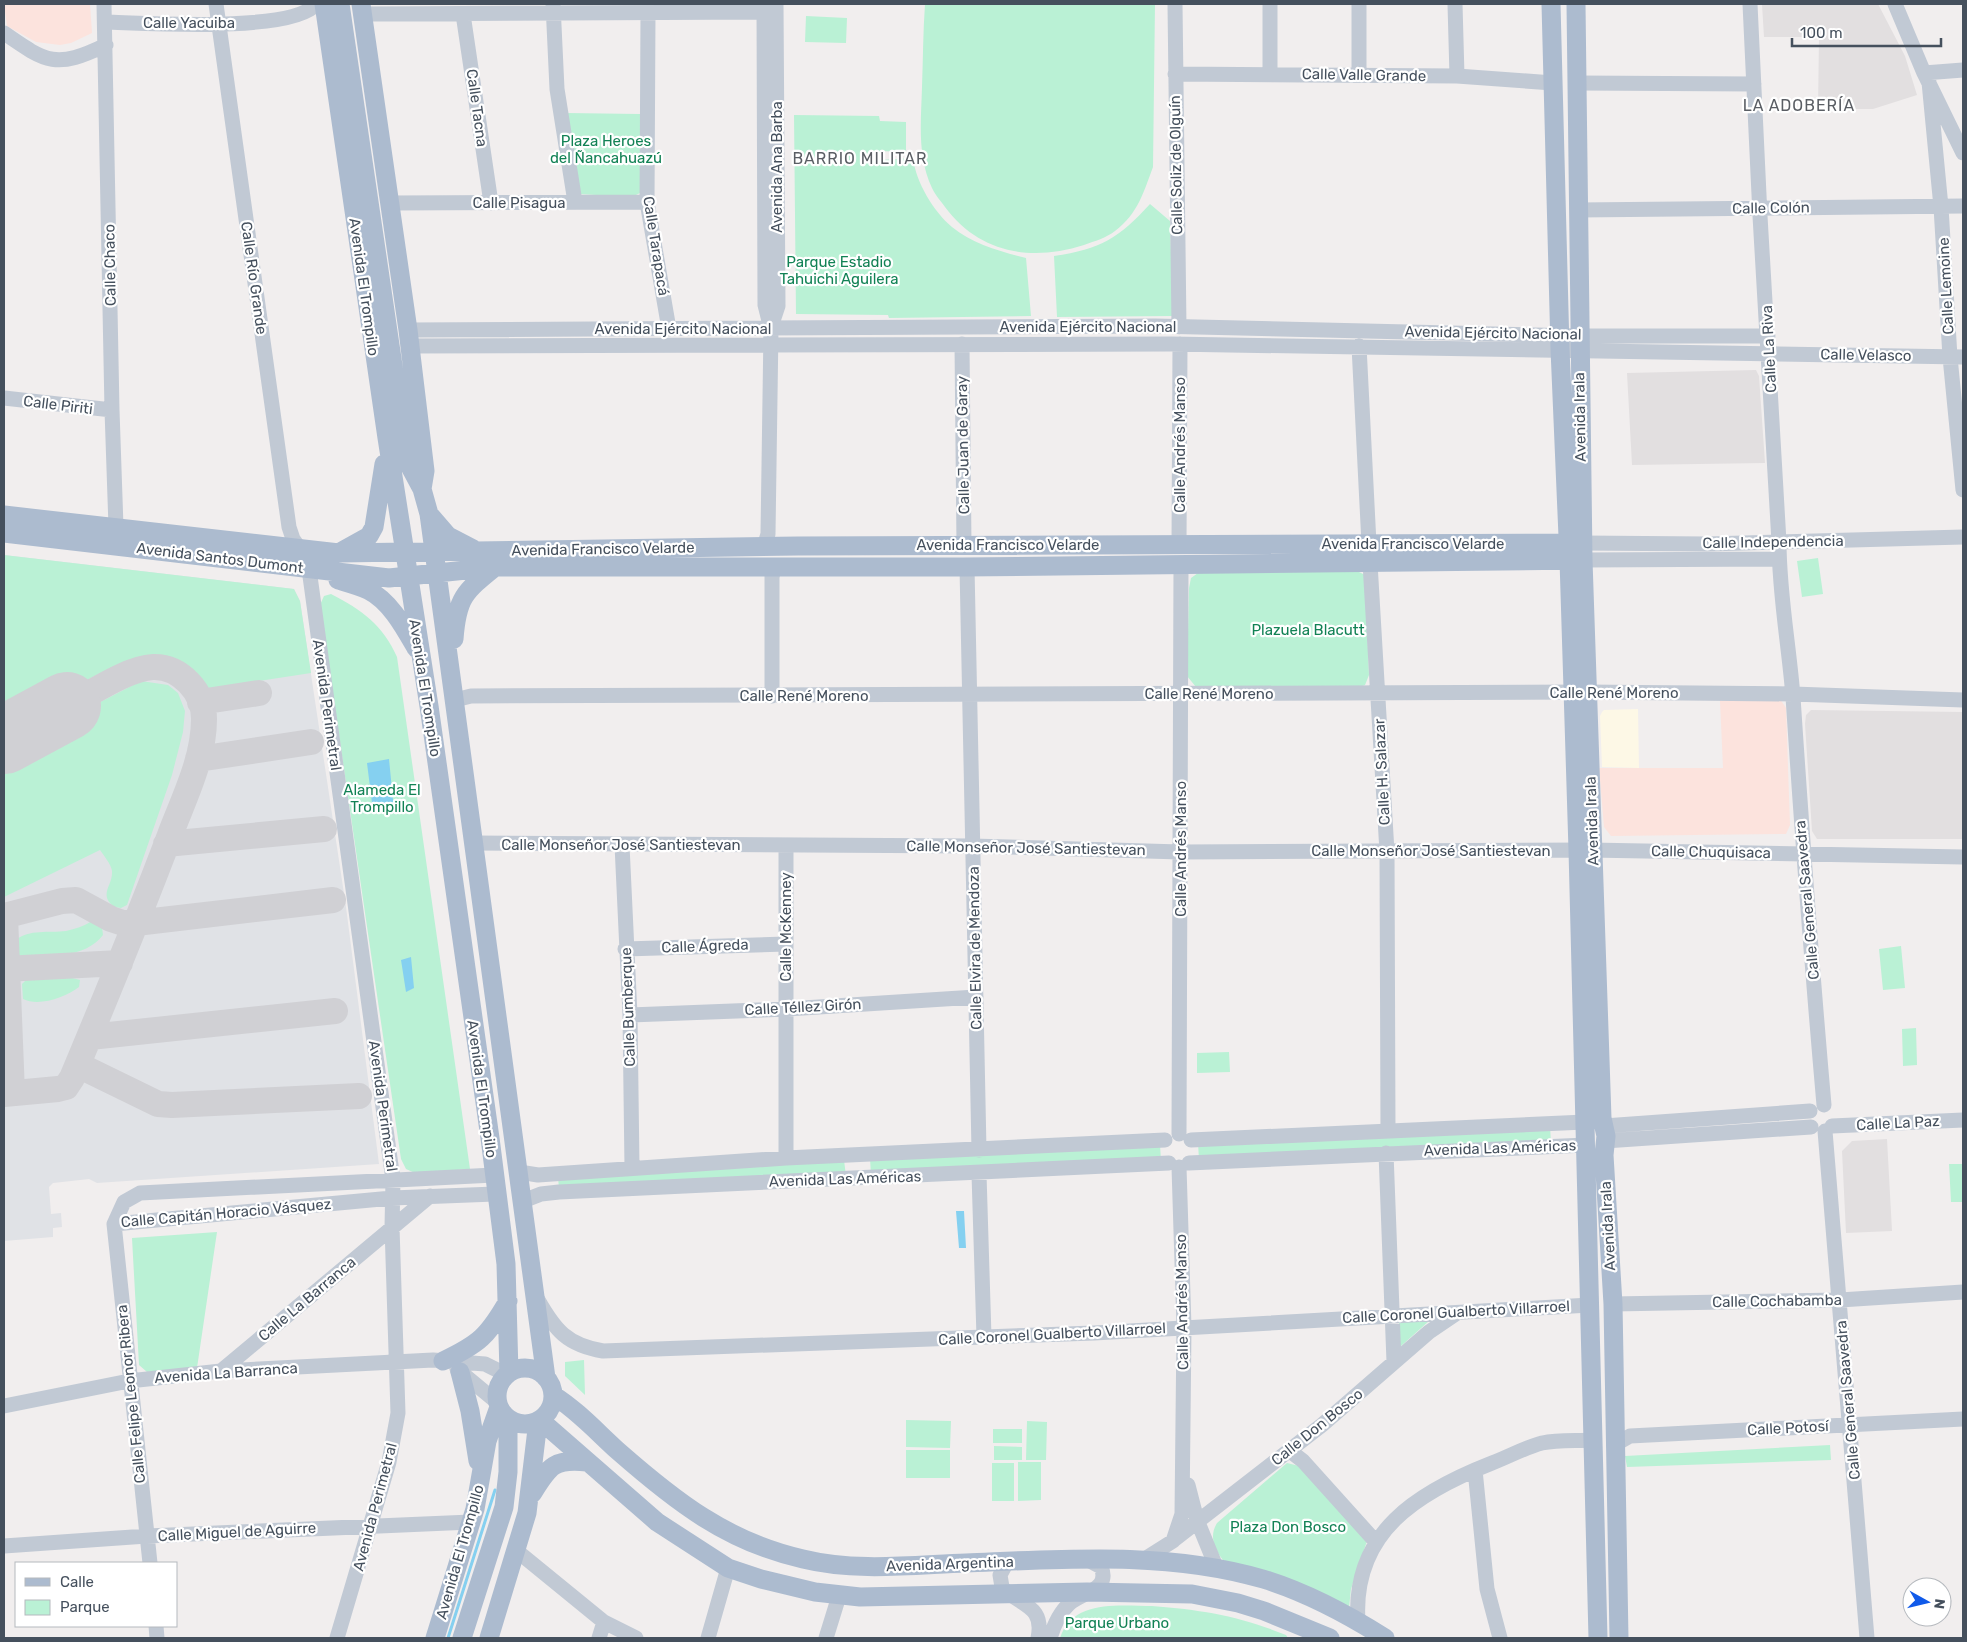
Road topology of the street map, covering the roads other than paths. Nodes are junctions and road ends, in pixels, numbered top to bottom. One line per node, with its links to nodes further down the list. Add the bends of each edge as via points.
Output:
1 (104, 4): 20 (street, Calle Chaco)
2 (216, 4): 21 (street, Calle Río Grande)
3 (316, 4): 19 (street)
4 (324, 4): 23 (main road, Avenida El Trompillo)
5 (340, 4): 25 (main road, Avenida El Trompillo)
6 (1175, 4): 27 (street, Calle Soliz de Olguín)
7 (1270, 4): 28 (street)
8 (1360, 4): 29 (street)
9 (1455, 4): 30 (street)
10 (1551, 4): 32 (main road, Avenida Irala)
11 (1576, 4): 33 (main road, Avenida Irala)
12 (1750, 4): 34 (street, Calle La Riva)
13 (1895, 4): 31 (street)
14 (359, 7): 17 (street); 25 (main road); 38 (main road, Avenida El Trompillo)
15 (553, 8): 16 (street); 17 (street); 36 (street, via 557,89)
16 (648, 13): 18 (street); 37 (street, Calle Tarapacá)
17 (463, 14): 39 (street, Calle Tacna)
18 (769, 14): 49 (street, Avenida Ana Barba, via 766,305)
19 (302, 15): 21 (street, Calle Yacuiba); 23 (street, via 315,21)
20 (106, 22): 21 (street, Calle Yacuiba); 24 (street, Calle Chaco)
21 (219, 26): 74 (street, Calle Río Grande, via 289,527)
22 (4, 33): 24 (street, via 46,59 74,58)
23 (329, 36): 61 (main road, Avenida El Trompillo)
24 (106, 44): 60 (street, Calle Chaco)
25 (348, 63): 62 (main road, Avenida El Trompillo, via 406,461)
26 (1963, 70): 31 (street)
27 (1175, 74): 28 (street, Calle Valle Grande); 45 (street, Calle Soliz de Olguín)
28 (1270, 74): 29 (street, Calle Valle Grande)
29 (1359, 75): 30 (street, Calle Valle Grande)
30 (1457, 76): 32 (street, Calle Valle Grande)
31 (1926, 77): 35 (street); 41 (street, Calle Lemoine)
32 (1553, 83): 52 (main road, Avenida Irala)
33 (1577, 83): 34 (street); 43 (main road, Avenida Irala)
34 (1754, 84): 42 (street, Calle La Riva)
35 (1963, 153)
36 (575, 202): 37 (street, Calle Pisagua); 39 (street, Calle Pisagua)
37 (647, 202): 46 (street, Calle Tarapacá)
38 (390, 203): 39 (street, Calle Pisagua); 51 (main road, Avenida El Trompillo)
39 (491, 203)
40 (1963, 206): 41 (street, Calle Colón)
41 (1941, 207): 42 (street, Calle Colón); 58 (street, Calle Lemoine)
42 (1760, 208): 43 (street, Calle Colón); 50 (street, Calle La Riva)
43 (1578, 210): 53 (main road, Avenida Irala)
44 (961, 327): 45 (street, Avenida Ejército Nacional); 49 (street, Avenida Ejército Nacional); 55 (street, Calle Juan de Garay, via 969,336)
45 (1178, 327): 47 (street, Avenida Ejército Nacional); 54 (street, Calle Soliz de Olguín, via 1187,336)
46 (669, 329): 49 (street, Avenida Ejército Nacional); 51 (street, Avenida Ejército Nacional)
47 (1352, 330): 48 (street, Avenida Ejército Nacional); 56 (street, via 1349,338)
48 (1369, 330): 52 (street, Avenida Ejército Nacional); 56 (street, via 1372,338)
49 (771, 336): 51 (street, Avenida Ejército Nacional); 55 (street, Avenida Ejército Nacional); 73 (street, Avenida Ana Barba, via 768,534)
50 (1768, 336): 53 (street, Avenida Ejército Nacional); 57 (street, Calle La Riva)
51 (409, 338): 62 (main road, Avenida El Trompillo, via 425,471)
52 (1560, 342): 53 (street, Avenida Ejército Nacional); 56 (street, Avenida Ejército Nacional); 78 (main road, Avenida Irala)
53 (1579, 343): 57 (street, Avenida Ejército Nacional); 78 (main road, Avenida Irala)
54 (1178, 344): 55 (street, Avenida Ejército Nacional); 56 (street, Avenida Ejército Nacional); 71 (street, Calle Andrés Manso)
55 (962, 345): 70 (street, Calle Juan de Garay)
56 (1360, 346): 80 (street, Calle H. Salazar)
57 (1769, 353): 58 (street, Calle Velasco); 69 (street, Calle La Riva)
58 (1957, 357): 63 (street, Calle Lemoine)
59 (4, 398): 60 (street, Calle Piriti)
60 (112, 410): 66 (street, Calle Chaco)
61 (387, 438): 76 (main road, Avenida El Trompillo); 79 (main road, via 380,504 374,527 369,536)
62 (422, 490): 65 (main road, Avenida El Trompillo)
63 (1963, 490)
64 (4, 514): 66 (main road, Avenida Santos Dumont)
65 (429, 514): 75 (main road, via 448,536); 77 (main road, Avenida El Trompillo)
66 (116, 527): 74 (main road, Avenida Santos Dumont)
67 (4, 533): 87 (main road, Avenida Santos Dumont)
68 (1963, 537): 69 (street, Calle Independencia)
69 (1780, 542): 78 (street, Calle Independencia); 81 (street, Calle La Riva)
70 (963, 545): 71 (main road, Avenida Francisco Velarde); 72 (main road, Avenida Francisco Velarde); 85 (main road, via 954,555 956,562)
71 (1179, 545): 80 (main road, Avenida Francisco Velarde); 82 (main road, via 1170,555)
72 (798, 546): 73 (main road, Avenida Francisco Velarde); 86 (main road, via 784,552)
73 (761, 547): 75 (main road, Avenida Francisco Velarde); 83 (main road, via 756,560)
74 (300, 549): 79 (main road, Avenida Santos Dumont)
75 (476, 550): 77 (main road, Avenida Francisco Velarde)
76 (404, 552): 77 (main road, Avenida Santos Dumont); 79 (main road, Avenida Santos Dumont); 89 (main road, Avenida El Trompillo)
77 (434, 552): 88 (main road, Avenida El Trompillo)
78 (1576, 552): 80 (main road, Avenida Francisco Velarde); 81 (street, Calle Independencia); 93 (main road, Avenida Irala)
79 (339, 553)
80 (1370, 553): 82 (main road, Avenida Francisco Velarde); 94 (street, Calle H. Salazar)
81 (1779, 559): 95 (street, Calle La Riva)
82 (1180, 565): 85 (main road, Avenida Francisco Velarde); 92 (street, Calle Andrés Manso)
83 (732, 566): 84 (main road, Avenida Francisco Velarde); 86 (main road, Avenida Francisco Velarde)
84 (495, 567): 88 (main road, Avenida Francisco Velarde); 91 (main road, via 461,600 456,616)
85 (966, 567): 86 (main road, Avenida Francisco Velarde); 97 (street, Calle Elvira de Mendoza)
86 (774, 568): 96 (street)
87 (309, 569): 89 (main road, Avenida Santos Dumont, via 389,578); 90 (main road, via 369,590 382,600); 135 (street, Avenida Perimetral)
88 (437, 574): 89 (main road, Avenida Santos Dumont); 91 (main road, Avenida El Trompillo)
89 (408, 577): 90 (main road, Avenida El Trompillo)
90 (421, 656): 136 (main road, Avenida El Trompillo)
91 (451, 675): 98 (main road, Avenida El Trompillo)
92 (1181, 693): 94 (street, Calle René Moreno); 97 (street, Calle René Moreno); 105 (street, Calle Andrés Manso)
93 (1580, 693): 94 (street, Calle René Moreno); 95 (street, Calle René Moreno); 104 (main road, Avenida Irala)
94 (1378, 694): 106 (street, Calle H. Salazar)
95 (1792, 694): 99 (street, Calle René Moreno); 107 (street, Calle General Saavedra)
96 (772, 696): 97 (street, Calle René Moreno); 98 (street, Calle René Moreno, via 471,696)
97 (969, 696): 103 (street, Calle Elvira de Mendoza)
98 (455, 700): 100 (main road, Avenida El Trompillo)
99 (1963, 700)
100 (474, 843): 101 (street, Calle Monseñor José Santiestevan); 131 (main road, Avenida El Trompillo)
101 (622, 845): 102 (street, Calle Monseñor José Santiestevan); 110 (street, Calle Bumberque)
102 (786, 846): 103 (street, Calle Monseñor José Santiestevan); 109 (street, Calle McKenney)
103 (972, 846): 105 (street, Calle Monseñor José Santiestevan); 111 (street, Calle Elvira de Mendoza)
104 (1585, 850): 106 (street, Calle Monseñor José Santiestevan); 107 (street, Calle Chuquisaca); 116 (main road, Avenida Irala); 120 (main road, Avenida Irala)
105 (1181, 852): 106 (street, Calle Monseñor José Santiestevan); 121 (street, Calle Andrés Manso)
106 (1387, 852): 119 (street, Calle H. Salazar)
107 (1802, 853): 108 (street, Calle Chuquisaca); 114 (street, Calle General Saavedra)
108 (1963, 857)
109 (786, 944): 110 (street, Calle Ágreda); 112 (street, Calle McKenney)
110 (625, 949): 113 (street, Calle Bumberque)
111 (976, 997): 112 (street, Calle Téllez Girón); 125 (street, Calle Elvira de Mendoza)
112 (787, 1009): 113 (street, Calle Téllez Girón); 128 (street, Calle McKenney)
113 (630, 1015): 130 (street, Calle Bumberque)
114 (1817, 1108): 118 (street, Calle General Saavedra, via 1808,1119); 118 (street, via 1833,1112 1835,1119); 120 (street, Avenida Las Américas)
115 (1963, 1120): 118 (street, Calle La Paz)
116 (1585, 1122): 117 (street, Avenida Las Américas); 123 (main road, Avenida Irala)
117 (1551, 1123): 119 (street, Avenida Las Américas); 124 (street, via 1559,1133 1558,1141)
118 (1823, 1128): 120 (street, Avenida Las Américas); 146 (street, Calle General Saavedra)
119 (1388, 1131): 121 (street, Avenida Las Américas)
120 (1605, 1134): 123 (main road, Avenida Las Américas); 147 (main road, Avenida Irala)
121 (1185, 1137): 122 (street, via 1174,1134); 129 (street, via 1195,1151)
122 (1165, 1140): 125 (street, Avenida Las Américas); 129 (street, via 1162,1152)
123 (1586, 1145): 124 (street, Avenida Las Américas); 148 (main road, Avenida Irala)
124 (1552, 1147): 126 (street, Avenida Las Américas)
125 (979, 1150): 127 (street, Avenida Las Américas)
126 (1386, 1153): 129 (street, Avenida Las Américas); 150 (street)
127 (857, 1155): 128 (street, Avenida Las Américas); 134 (street)
128 (786, 1158): 130 (street, Avenida Las Américas)
129 (1179, 1164): 133 (street, Avenida Las Américas); 151 (street, Calle Andrés Manso)
130 (632, 1168): 132 (street, Avenida Las Américas)
131 (519, 1172): 132 (street, Avenida Las Américas); 140 (main road, Avenida El Trompillo)
132 (559, 1174): 137 (street, via 551,1183)
133 (979, 1174): 134 (street, Avenida Las Américas); 152 (street)
134 (859, 1178): 137 (street, Avenida Las Américas)
135 (393, 1180): 136 (street, Calle Capitán Horacio Vásquez); 139 (street, Avenida Perimetral); 141 (street, Calle Capitán Horacio Vásquez, via 140,1193 124,1202)
136 (495, 1184): 138 (street, Calle Capitán Horacio Vásquez); 145 (main road, Avenida El Trompillo)
137 (559, 1192): 140 (street, Avenida Las Américas)
138 (430, 1196): 139 (street, Calle Capitán Horacio Vásquez); 142 (street, Calle La Barranca)
139 (392, 1198): 141 (street, Calle Capitán Horacio Vásquez); 142 (street, Avenida Perimetral)
140 (523, 1201): 144 (main road, Avenida El Trompillo)
141 (114, 1224): 158 (street, Calle Felipe Leonor Ribera)
142 (392, 1227): 154 (street, Avenida Perimetral); 156 (street, Calle La Barranca)
143 (1963, 1292): 146 (street, Calle Cochabamba)
144 (536, 1298): 152 (street, Calle Coronel Gualberto Villarroel, via 560,1333 587,1348 603,1351); 159 (main road, Avenida El Trompillo)
145 (509, 1300): 155 (main road, via 485,1337 462,1352); 157 (main road, Avenida El Trompillo)
146 (1840, 1300): 147 (street, Calle Cochabamba); 164 (street, Calle General Saavedra)
147 (1613, 1304): 148 (main road, Calle Cochabamba); 166 (main road, Avenida Irala)
148 (1590, 1305): 149 (street, Calle Coronel Gualberto Villarroel); 165 (main road, Avenida Irala)
149 (1459, 1312): 150 (street, Calle Coronel Gualberto Villarroel); 153 (street, Calle Don Bosco)
150 (1391, 1315): 151 (street, Calle Coronel Gualberto Villarroel); 153 (street)
151 (1184, 1327): 152 (street, Calle Coronel Gualberto Villarroel); 169 (street, Calle Andrés Manso)
152 (984, 1337)
153 (1394, 1362): 167 (street, Calle Don Bosco)
154 (398, 1363): 155 (street, Avenida La Barranca); 156 (street, Avenida La Barranca); 177 (street, Avenida Perimetral, via 398,1413 390,1462)
155 (451, 1365): 157 (street, Avenida La Barranca, via 485,1364); 161 (street); 172 (main road, via 476,1443)
156 (221, 1371): 158 (street, Avenida La Barranca)
157 (508, 1374): 159 (main road, via 529,1369); 161 (main road, via 499,1388)
158 (129, 1381): 160 (street, Avenida La Barranca); 178 (street, Calle Felipe Leonor Ribera)
159 (550, 1386): 163 (main road, via 549,1411); 173 (main road, Avenida Argentina)
160 (4, 1406)
161 (502, 1410): 163 (main road, via 522,1424); 172 (main road, Avenida El Trompillo, via 487,1441); 199 (main road, Avenida El Trompillo, via 508,1472 504,1507)
162 (1963, 1419): 164 (street, Calle Potosí)
163 (539, 1421): 168 (main road, Avenida Argentina); 170 (main road)
164 (1850, 1425): 166 (street, Calle Potosí, via 1630,1436); 213 (street, Calle General Saavedra)
165 (1592, 1440): 171 (street, via 1542,1443); 211 (main road, Avenida Irala)
166 (1614, 1445): 212 (main road, Avenida Irala)
167 (1290, 1451): 175 (street, Calle Don Bosco); 180 (street)
168 (592, 1466): 173 (main road, via 597,1464 599,1455 611,1452); 174 (main road, via 560,1461 551,1467); 189 (main road, Avenida Argentina, via 657,1522)
169 (1184, 1467): 175 (street, Calle Andrés Manso); 179 (street, Calle Andrés Manso, via 1182,1514)
170 (534, 1468): 174 (main road); 200 (main road, via 513,1517)
171 (1475, 1470): 180 (street, via 1444,1484 1386,1526); 210 (street, via 1487,1589)
172 (480, 1480): 176 (main road, Avenida El Trompillo)
173 (652, 1481): 187 (main road, Avenida Argentina, via 725,1532 776,1552)
174 (529, 1500): 182 (main road)
175 (1197, 1520): 179 (street, Calle Don Bosco); 190 (street, Calle Andrés Manso)
176 (471, 1522): 177 (street, Calle Miguel de Aguirre); 198 (main road, Avenida El Trompillo)
177 (372, 1526): 178 (street, Calle Miguel de Aguirre); 197 (street, Avenida Perimetral)
178 (147, 1536): 181 (street, Calle Miguel de Aguirre); 186 (street, Calle Felipe Leonor Ribera)
179 (1173, 1541): 184 (street)
180 (1376, 1541): 195 (street, via 1356,1598)
181 (4, 1546)
182 (517, 1551): 196 (street); 201 (main road)
183 (1088, 1560): 184 (main road, Avenida Argentina); 185 (main road, Avenida Argentina); 192 (street, via 1101,1567 1104,1576 1099,1587)
184 (1143, 1560): 190 (main road, Avenida Argentina)
185 (1012, 1561): 188 (main road, Avenida Argentina); 193 (street, via 1002,1569 1000,1579 1002,1587)
186 (150, 1562)
187 (821, 1563): 188 (main road, Avenida Argentina); 191 (main road, via 826,1580)
188 (843, 1566): 194 (main road, via 835,1581)
189 (728, 1568): 191 (main road, Avenida Argentina); 204 (street)
190 (1217, 1569): 195 (main road, Avenida Argentina, via 1263,1579 1299,1592)
191 (818, 1592): 194 (main road, Avenida Argentina)
192 (1087, 1592): 193 (main road, Avenida Argentina); 207 (street, via 1062,1611); 208 (main road, Avenida Argentina, via 1156,1592 1211,1597 1264,1611)
193 (1012, 1595): 194 (main road, Avenida Argentina); 206 (street, via 1034,1612 1039,1622)
194 (839, 1596): 205 (street)
195 (1358, 1621): 209 (main road, Avenida Argentina)
196 (604, 1622): 202 (street); 203 (street)
197 (337, 1638)
198 (435, 1638)
199 (462, 1638)
200 (474, 1638)
201 (489, 1638)
202 (600, 1638)
203 (636, 1638)
204 (708, 1638)
205 (826, 1638)
206 (1038, 1638)
207 (1050, 1638)
208 (1330, 1638)
209 (1385, 1638)
210 (1500, 1638)
211 (1598, 1638)
212 (1620, 1638)
213 (1867, 1638)

